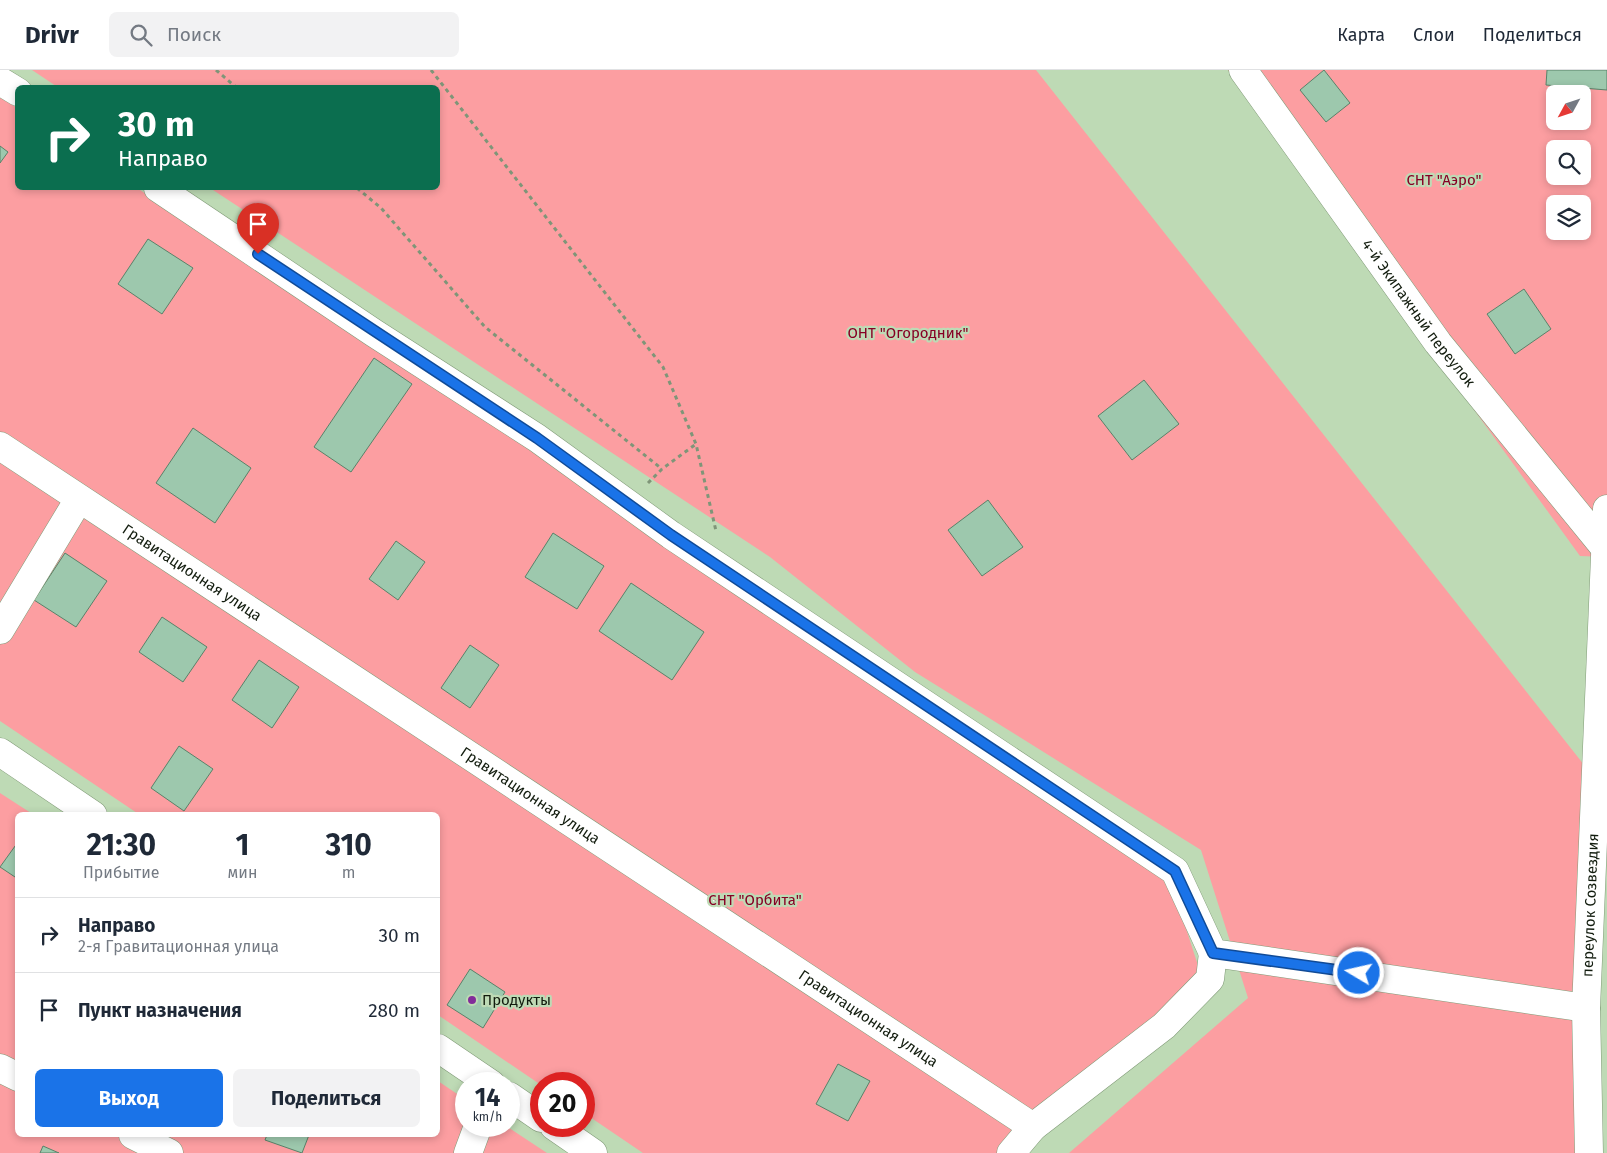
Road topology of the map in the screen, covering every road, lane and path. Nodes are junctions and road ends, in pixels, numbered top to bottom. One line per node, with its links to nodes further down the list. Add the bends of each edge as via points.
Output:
1 (216, 70): 5 (path)
2 (431, 70): 9 (path, via 663,367)
3 (1243, 70): 15 (street, 4-й Экипажный переулок, via 1438,343)
4 (0, 81): 6 (street)
5 (234, 85)
6 (15, 90)
7 (161, 190): 13 (street, via 537,438)
8 (359, 190): 11 (path, via 381,208 485,327)
9 (696, 444): 11 (path); 16 (path)
10 (0, 446): 12 (street, Гравитационная улица)
11 (662, 469): 13 (path)
12 (80, 499): 17 (street); 26 (street, Гравитационная улица)
13 (629, 505): 16 (street)
14 (1607, 509): 15 (street, переулок Созвездия)
15 (1605, 548): 21 (street, переулок Созвездия)
16 (725, 570): 20 (street, via 1175,871)
17 (0, 630)
18 (0, 752): 19 (street)
19 (89, 812)
20 (1213, 953): 21 (street); 26 (street, via 1210,978 1164,1026)
21 (1586, 1008): 34 (street, переулок Созвездия)
22 (440, 1049): 24 (street)
23 (0, 1068): 25 (street)
24 (473, 1072)
25 (15, 1076)
26 (1033, 1128): 33 (street)
27 (137, 1137): 30 (street)
28 (474, 1137): 31 (street)
29 (570, 1137): 32 (street)
30 (169, 1153)
31 (468, 1153)
32 (593, 1153)
33 (1011, 1153)
34 (1589, 1153)

